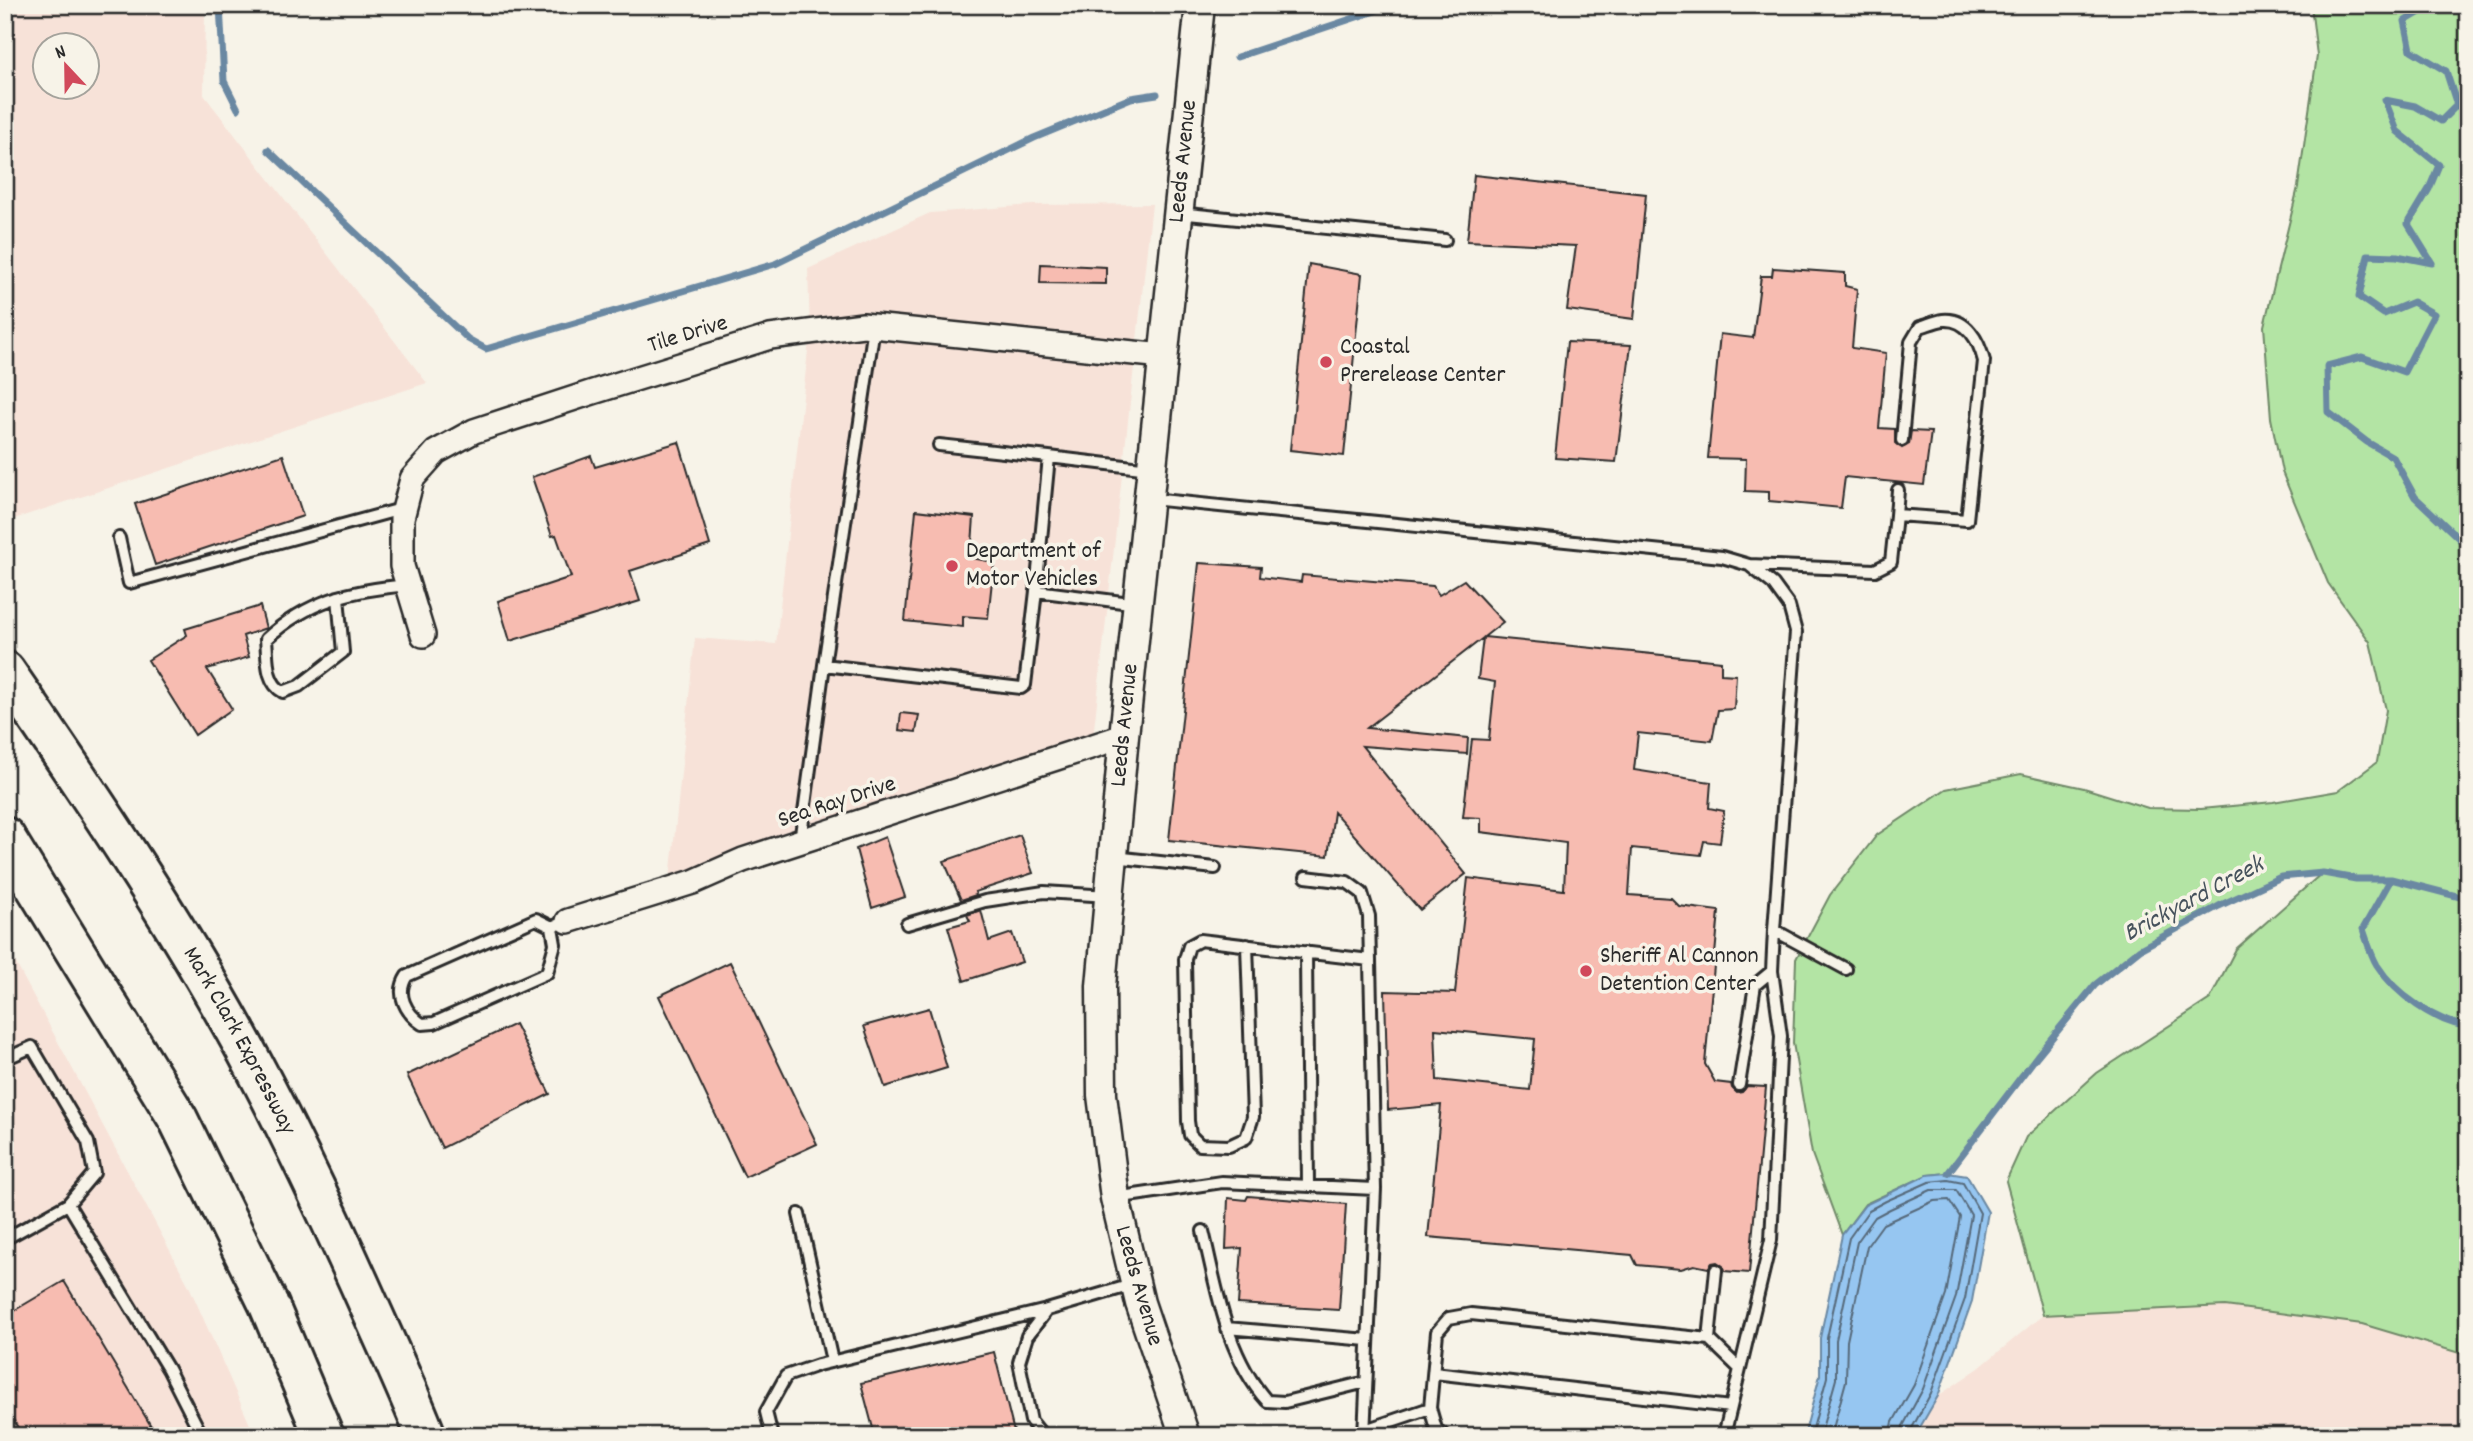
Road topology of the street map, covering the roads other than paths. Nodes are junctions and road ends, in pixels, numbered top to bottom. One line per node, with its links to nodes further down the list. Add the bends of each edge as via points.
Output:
1 (1200, 5): 2 (street, Leeds Avenue)
2 (1178, 214): 3 (lane); 5 (street, Leeds Avenue)
3 (1445, 240)
4 (874, 327): 5 (street, Tile Drive); 12 (street, Tile Drive, via 770,337 474,431 436,452 412,479); 21 (lane)
5 (1163, 356): 9 (street, Leeds Avenue)
6 (1902, 440): 13 (lane, via 1911,342 1920,327 1944,320 1964,325 1980,344 1984,361 1967,520)
7 (939, 446): 8 (lane)
8 (1049, 457): 9 (lane); 17 (lane)
9 (1152, 469): 11 (street, Leeds Avenue)
10 (1898, 491): 13 (lane)
11 (1149, 499): 15 (lane, via 1722,557); 19 (street, Leeds Avenue)
12 (405, 508): 14 (lane, via 129,583); 16 (street, Tile Drive, via 402,566)
13 (1896, 515): 15 (lane, via 1891,562 1875,570)
14 (119, 538)
15 (1749, 565): 32 (lane, via 1773,584 1789,606 1796,632)
16 (408, 585): 18 (lane); 20 (street, Tile Drive)
17 (1036, 590): 19 (lane); 21 (lane, via 1025,685 1021,688)
18 (338, 597): 18 (lane, via 307,608 266,639 275,688 284,692 299,685 343,652)
19 (1138, 604): 23 (street, Leeds Avenue)
20 (423, 635)
21 (824, 665): 25 (lane)
22 (5, 671): 62 (highway, Mark Clark Expressway, via 150,889 243,1045 289,1132)
23 (1124, 736): 25 (street, Sea Ray Drive); 26 (street, Leeds Avenue)
24 (5, 837): 61 (highway, via 178,1119 268,1303)
25 (800, 842): 30 (street, Sea Ray Drive, via 694,882)
26 (1113, 857): 27 (lane); 29 (street, Leeds Avenue)
27 (1216, 868)
28 (1306, 877): 35 (lane, via 1347,882 1362,893 1369,916)
29 (1109, 897): 31 (lane, via 1044,892 985,901); 42 (street, Leeds Avenue, via 1101,986 1102,1095)
30 (560, 924): 30 (lane, via 547,974 434,1023 422,1024 412,1017 400,993 407,976 536,919)
31 (907, 924)
32 (1774, 930): 36 (lane); 37 (lane)
33 (1247, 945): 33 (lane, via 1200,940 1189,946 1185,958 1188,1121 1190,1135 1200,1145 1229,1146 1246,1138 1253,1118); 34 (lane)
34 (1307, 952): 35 (lane); 40 (lane)
35 (1370, 960): 41 (lane)
36 (1846, 969)
37 (1772, 971): 39 (lane, via 1755,985); 54 (lane, via 1781,1036 1771,1240)
38 (5, 1059): 43 (lane, via 32,1047 88,1142 94,1173)
39 (1739, 1085)
40 (1308, 1186): 41 (lane); 42 (lane, via 1222,1182)
41 (1375, 1189): 52 (lane)
42 (1115, 1198): 48 (street, Leeds Avenue)
43 (68, 1204): 46 (lane); 60 (lane, via 168,1369)
44 (799, 1214): 53 (lane)
45 (1203, 1231): 50 (lane)
46 (5, 1239)
47 (1716, 1270): 51 (lane)
48 (1135, 1284): 49 (lane); 65 (street, Leeds Avenue)
49 (1047, 1310): 53 (lane); 64 (lane, via 1027,1336 1018,1362 1031,1421)
50 (1226, 1328): 52 (lane); 56 (lane, via 1253,1385 1267,1401 1285,1402)
51 (1709, 1339): 54 (lane); 55 (lane, via 1471,1314 1449,1318 1437,1332)
52 (1368, 1340): 56 (lane)
53 (832, 1361): 63 (lane, via 786,1376 766,1412)
54 (1740, 1369): 57 (lane)
55 (1434, 1373): 57 (lane); 58 (lane)
56 (1366, 1382): 59 (lane)
57 (1731, 1407): 68 (lane)
58 (1430, 1408): 59 (lane); 67 (lane, via 1436,1429)
59 (1364, 1433): 66 (lane)
60 (202, 1436)
61 (324, 1436)
62 (426, 1436)
63 (772, 1436)
64 (1043, 1436)
65 (1185, 1436)
66 (1347, 1436)
67 (1445, 1436)
68 (1724, 1436)

